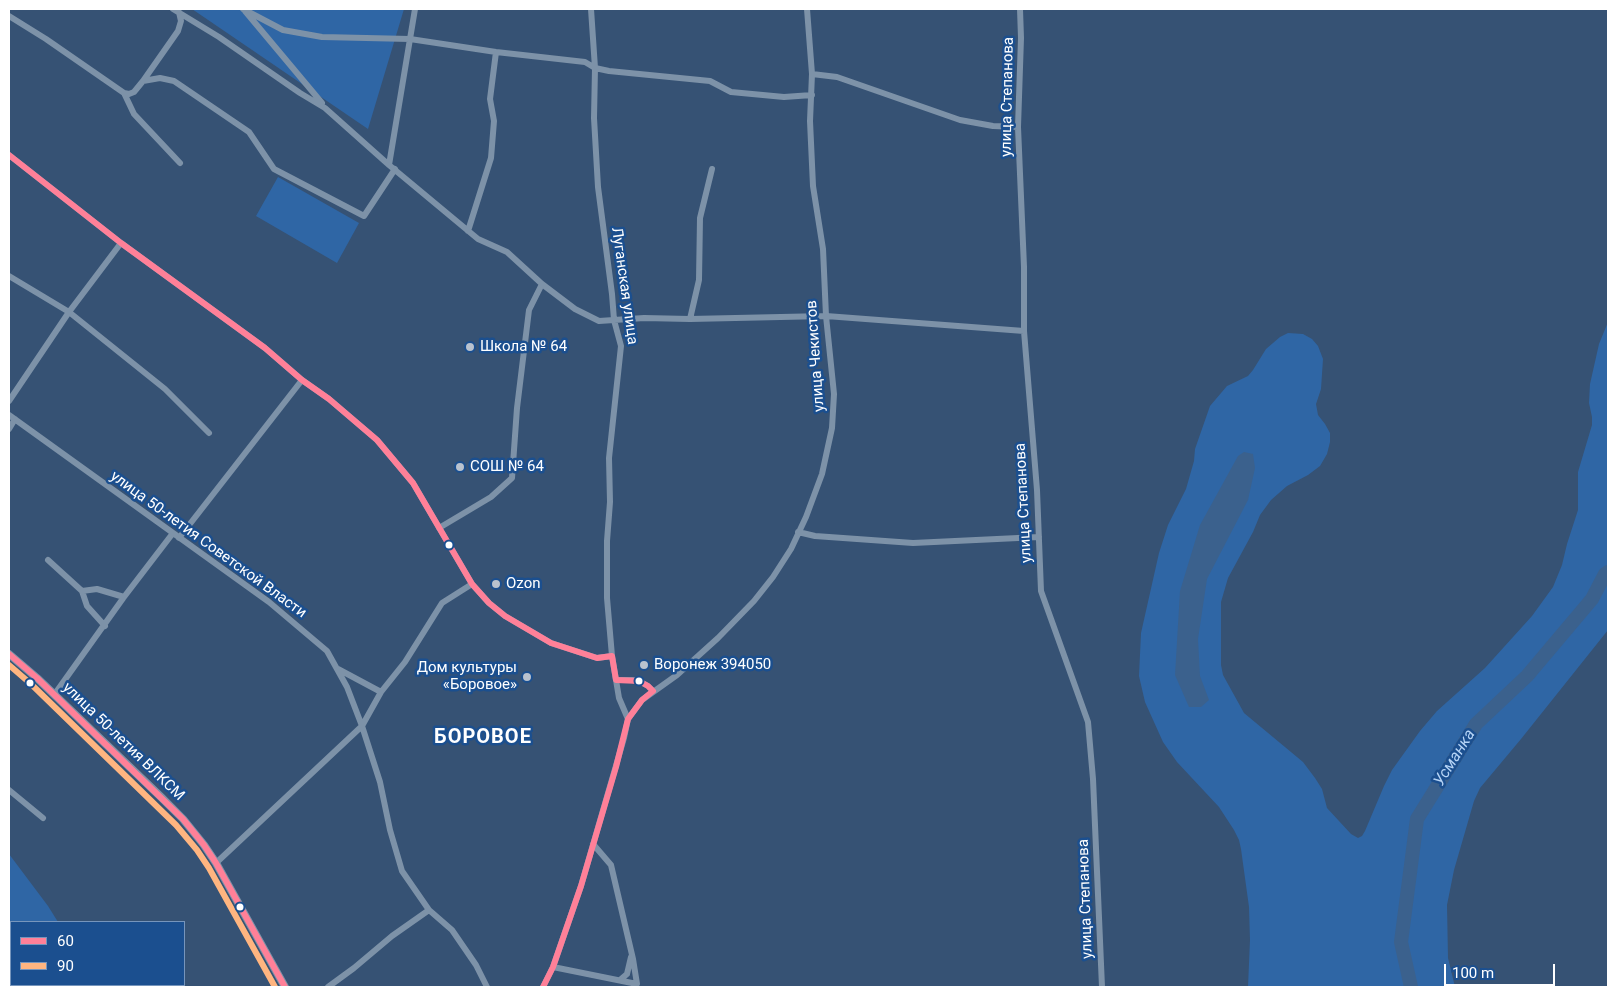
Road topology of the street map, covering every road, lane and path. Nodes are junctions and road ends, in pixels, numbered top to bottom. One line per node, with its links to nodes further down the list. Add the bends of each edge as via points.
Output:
1 (173, 9): 7 (street)
2 (243, 9): 9 (street, via 283,30 322,37); 16 (street)
3 (415, 9): 9 (street)
4 (591, 9): 11 (street, Луганская улица)
5 (807, 9): 12 (street, улица Чекистов)
6 (1020, 9): 17 (street, улица Степанова)
7 (179, 11): 13 (street, via 178,31); 16 (street)
8 (9, 16): 14 (street)
9 (410, 39): 10 (street); 20 (street)
10 (496, 52): 11 (street, via 585,62); 22 (street, via 490,99 494,121 491,158)
11 (595, 68): 15 (street, via 710,81 731,92 784,97); 29 (street, Луганская улица, via 598,187)
12 (812, 74): 15 (street, улица Чекистов); 17 (street, via 837,77 960,120)
13 (143, 81): 14 (street, via 134,92); 20 (street, via 160,78 174,81 249,132 274,169 364,216)
14 (124, 93): 19 (street, via 134,114)
15 (812, 95): 27 (street, улица Чекистов, via 813,186 823,248)
16 (325, 108): 20 (street)
17 (1018, 127): 30 (street, улица Степанова)
18 (9, 155): 23 (street)
19 (180, 164)
20 (392, 167): 22 (street)
21 (712, 169): 28 (street, via 700,218 698,280)
22 (468, 231): 25 (street, via 506,252)
23 (121, 243): 26 (street); 31 (street, via 265,348)
24 (9, 276): 26 (street)
25 (542, 284): 29 (street, via 575,309 599,321); 37 (street, via 529,310 512,478 490,497)
26 (70, 312): 32 (street); 36 (street, via 165,389)
27 (826, 316): 28 (street); 30 (street); 38 (street, улица Чекистов, via 834,394 832,428 822,474)
28 (690, 319): 29 (street)
29 (614, 320): 47 (street, Луганская улица, via 621,346 609,458 610,502 606,541)
30 (1024, 331): 40 (street, улица Степанова)
31 (302, 380): 37 (street, via 377,440 413,484); 39 (street)
32 (9, 401)
33 (9, 414): 34 (street, улица 50-летия Советской Власти)
34 (16, 419): 35 (street); 39 (street, улица 50-летия Советской Власти)
35 (9, 429)
36 (209, 433)
37 (439, 528): 42 (street)
38 (798, 532): 40 (street, via 914,543); 50 (street, улица Чекистов, via 791,549 754,601 676,675)
39 (176, 536): 44 (street); 48 (street, улица 50-летия Советской Власти, via 269,602 327,651)
40 (1039, 537): 68 (street, улица Степанова, via 1041,591 1088,722)
41 (48, 560): 43 (street)
42 (472, 584): 47 (street, via 505,616 551,643 597,658); 51 (street, via 442,603 405,662)
43 (82, 591): 44 (street, via 97,589); 45 (street, via 87,606)
44 (124, 598): 45 (street)
45 (105, 626): 52 (street)
46 (9, 654): 52 (street, улица 50-летия ВЛКСМ)
47 (612, 656): 49 (street, Луганская улица)
48 (338, 669): 51 (street); 54 (street, улица 50-летия Советской Власти)
49 (616, 680): 50 (street, via 639,681); 53 (street, Луганская улица)
50 (653, 691): 53 (street, улица Чекистов)
51 (381, 692): 54 (street)
52 (54, 695): 58 (street, улица 50-летия ВЛКСМ, via 183,819)
53 (628, 719): 57 (street)
54 (362, 726): 58 (street); 59 (street, улица 50-летия Советской Власти, via 402,871)
55 (9, 790): 56 (street)
56 (43, 818)
57 (593, 844): 60 (street, via 611,865); 61 (street)
58 (216, 863): 64 (street, улица 50-летия ВЛКСМ)
59 (429, 910): 65 (street); 66 (street, улица 50-летия Советской Власти, via 452,930)
60 (632, 953): 62 (street, via 630,967); 63 (street)
61 (553, 967): 62 (street); 67 (street)
62 (620, 980): 63 (street)
63 (640, 986)
64 (285, 987)
65 (328, 987)
66 (487, 987)
67 (543, 987)
68 (1102, 987)

